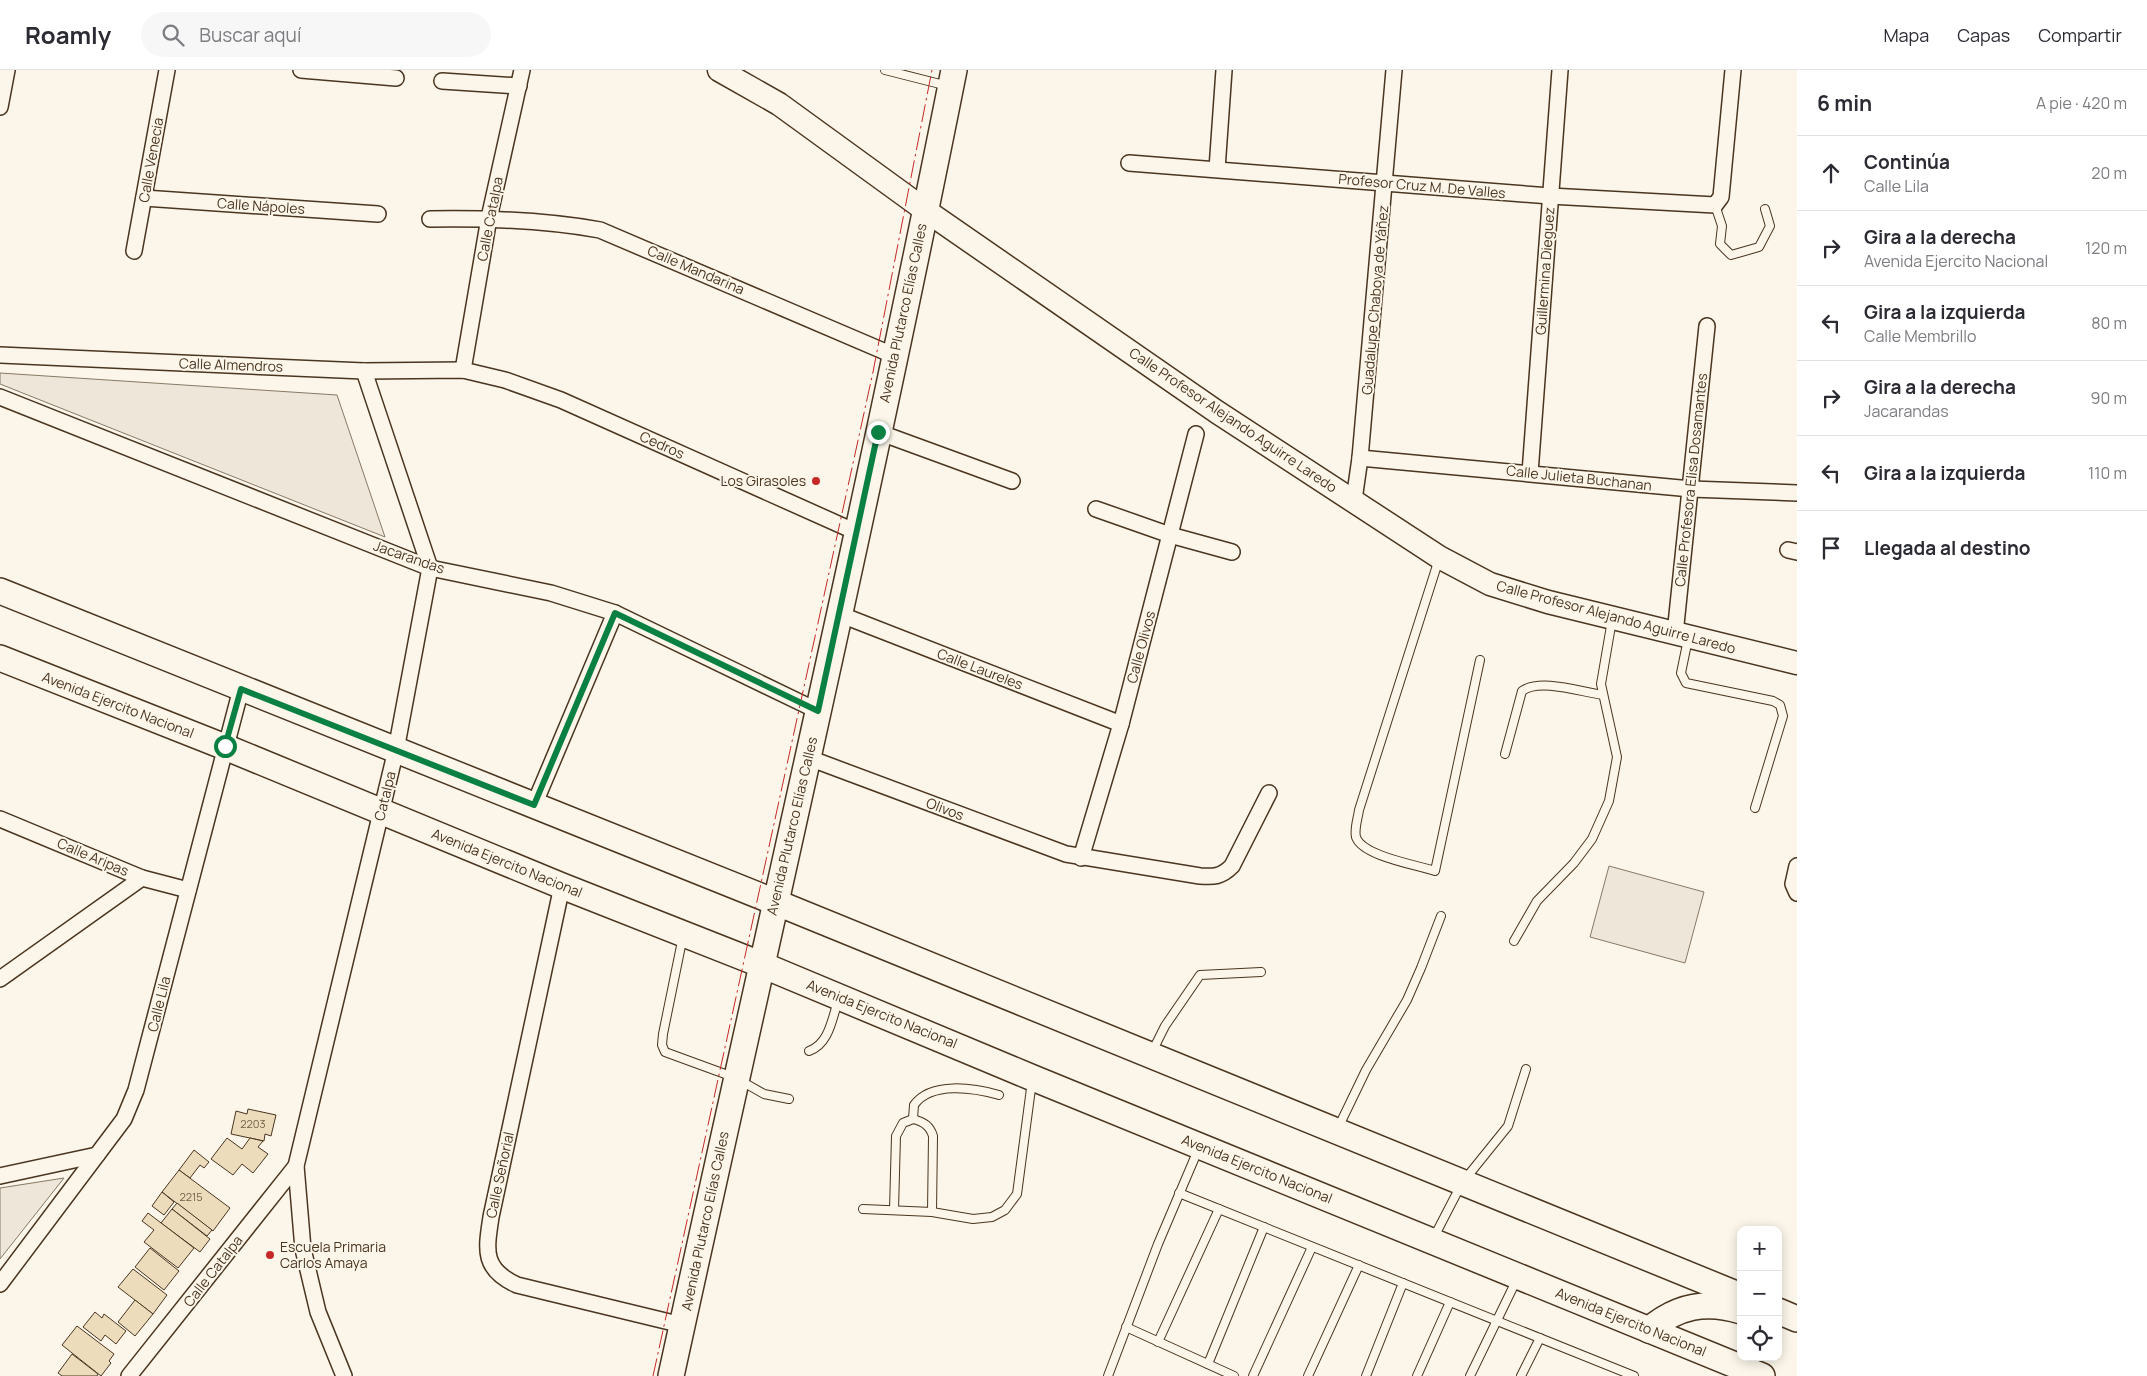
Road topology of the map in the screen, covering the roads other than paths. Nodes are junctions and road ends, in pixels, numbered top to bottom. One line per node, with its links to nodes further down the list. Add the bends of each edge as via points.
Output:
1 (7, 70): 15 (street)
2 (167, 70): 20 (street, Calle Venecia)
3 (301, 70): 11 (street)
4 (522, 70): 14 (street, Calle Catalpa)
5 (719, 70): 23 (street, Calle Profesor Alejando Aguirre Laredo, via 779,104)
6 (885, 70): 12 (lane)
7 (1224, 70): 17 (street)
8 (1394, 70): 18 (street, Guadalupe Chaboya de Yáñez)
9 (1560, 70): 19 (street, Guillermina Dieguez)
10 (1733, 70): 21 (street, via 1721,197)
11 (396, 78)
12 (952, 78): 23 (main road, Avenida Plutarco Elías Calles)
13 (442, 81): 14 (street)
14 (519, 86): 25 (street, Calle Catalpa)
15 (0, 107)
16 (1129, 163): 17 (street, Profesor Cruz M. De Valles)
17 (1217, 169): 18 (street, Profesor Cruz M. De Valles)
18 (1386, 184): 19 (street, Profesor Cruz M. De Valles); 36 (street, Guadalupe Chaboya de Yáñez)
19 (1550, 196): 21 (street, Profesor Cruz M. De Valles); 37 (street, Guillermina Dieguez)
20 (144, 198): 24 (street, Calle Nápoles); 27 (street, Calle Venecia)
21 (1715, 205): 22 (lane, via 1722,226 1720,244 1731,255 1759,247 1770,226)
22 (1765, 209)
23 (925, 210): 30 (main road, Avenida Plutarco Elías Calles); 41 (street, Calle Profesor Alejando Aguirre Laredo, via 1217,412)
24 (378, 214)
25 (489, 218): 26 (street, Calle Mandarina); 30 (street, Calle Mandarina, via 600,230); 31 (street, Calle Catalpa)
26 (430, 219)
27 (134, 251)
28 (1707, 326): 39 (street, Calle Profesora Elisa Dosamantes)
29 (0, 355): 32 (street, Calle Almendros)
30 (894, 356): 34 (main road, Avenida Plutarco Elías Calles)
31 (463, 370): 32 (street, Calle Almendros); 43 (street, Cedros, via 505,380 561,400)
32 (364, 371): 47 (street, Catalpa)
33 (0, 398): 47 (street, Jacarandas)
34 (878, 432): 38 (street); 43 (main road, Avenida Plutarco Elías Calles)
35 (1196, 434): 44 (street, Calle Olivos)
36 (1360, 458): 37 (street, Calle Julieta Buchanan); 41 (street, Guadalupe Chaboya de Yáñez)
37 (1530, 473): 39 (street, Calle Julieta Buchanan)
38 (1012, 481)
39 (1691, 489): 40 (street, Calle Julieta Buchanan); 52 (street, Calle Profesora Elisa Dosamantes)
40 (1797, 493)
41 (1354, 500): 46 (street, Calle Profesor Alejando Aguirre Laredo)
42 (1096, 509): 44 (street)
43 (856, 532): 50 (main road, Avenida Plutarco Elías Calles)
44 (1170, 535): 45 (street); 59 (street, Calle Olivos)
45 (1232, 552)
46 (1440, 557): 51 (street, Calle Profesor Alejando Aguirre Laredo, via 1490,584); 54 (lane, via 1359,810 1355,830 1362,846 1377,854 1435,871)
47 (430, 568): 49 (street, Jacarandas, via 551,593); 61 (street, Catalpa)
48 (0, 591): 56 (main road)
49 (615, 613): 58 (street, Jacarandas); 65 (street)
50 (839, 614): 58 (main road, Avenida Plutarco Elías Calles); 59 (street, Calle Laureles)
51 (1613, 618): 52 (street, Calle Profesor Alejando Aguirre Laredo); 57 (lane, via 1602,666)
52 (1682, 636): 55 (street, Calle Profesor Alejando Aguirre Laredo); 66 (lane, via 1680,674 1686,683 1780,705 1783,716)
53 (0, 658): 60 (main road, Avenida Ejercito Nacional)
54 (1480, 660)
55 (1797, 662)
56 (241, 689): 60 (street, Calle Lila); 61 (main road)
57 (1602, 695): 62 (lane, via 1546,685 1529,686 1522,691); 78 (lane, via 1617,757 1609,801 1592,839 1537,901)
58 (818, 711): 63 (main road, Avenida Plutarco Elías Calles)
59 (1121, 724): 69 (street, Calle Olivos)
60 (225, 746): 67 (main road, Avenida Ejercito Nacional); 73 (street, Calle Lila)
61 (396, 750): 65 (main road); 67 (street, Catalpa)
62 (1505, 754)
63 (809, 758): 69 (street, Olivos); 75 (main road, Avenida Plutarco Elías Calles)
64 (1269, 793): 69 (street, Olivos, via 1232,866 1216,877)
65 (534, 805): 75 (main road)
66 (1755, 808)
67 (381, 812): 72 (main road, Avenida Ejercito Nacional); 94 (street, Catalpa)
68 (0, 819): 71 (street, Calle Aripas)
69 (1081, 858)
70 (1797, 866): 74 (street, via 1793,884)
71 (142, 878): 73 (street, Calle Aripas); 81 (street)
72 (562, 886): 77 (main road, Avenida Ejercito Nacional); 115 (street, Calle Señorial, via 491,1217 487,1242 489,1259 502,1278 517,1285)
73 (188, 890): 93 (street, Calle Lila, via 136,1090 124,1119)
74 (1797, 893)
75 (775, 902): 79 (main road, Avenida Plutarco Elías Calles); 84 (main road)
76 (1441, 916): 91 (lane, via 1407,1000 1366,1070)
77 (684, 934): 79 (main road, Avenida Ejercito Nacional); 86 (lane, via 662,1045 671,1056)
78 (1514, 941)
79 (760, 964): 82 (main road, Avenida Ejercito Nacional); 86 (main road, Avenida Plutarco Elías Calles)
80 (1261, 972): 84 (lane, via 1200,975 1165,1026)
81 (0, 979)
82 (839, 997): 83 (lane, via 824,1040); 87 (main road, Avenida Ejercito Nacional)
83 (809, 1051)
84 (1150, 1056): 91 (main road)
85 (1526, 1069): 96 (lane, via 1508,1126)
86 (736, 1078): 89 (lane, via 764,1094); 115 (main road, Avenida Plutarco Elías Calles)
87 (1032, 1078): 92 (main road, Avenida Ejercito Nacional); 101 (lane, via 1017,1194 1006,1210 992,1216 973,1218)
88 (999, 1095): 90 (lane, via 966,1089 928,1092 914,1105)
89 (789, 1099)
90 (913, 1119): 100 (lane, via 903,1123 896,1136); 101 (lane, via 926,1124 933,1136)
91 (1336, 1132): 96 (main road)
92 (1199, 1146): 97 (lane); 103 (main road, Avenida Ejercito Nacional)
93 (98, 1155): 95 (street); 108 (street, Calle Lila)
94 (296, 1166): 121 (street, Calle Catalpa); 122 (street, via 303,1249 318,1312)
95 (0, 1176)
96 (1462, 1183): 103 (lane); 109 (main road)
97 (1179, 1193): 99 (lane); 116 (lane)
98 (863, 1209): 100 (lane)
99 (1218, 1209): 102 (lane); 119 (lane)
100 (894, 1210): 101 (lane)
101 (932, 1212)
102 (1264, 1228): 104 (lane); 120 (lane)
103 (1432, 1241): 106 (main road, Avenida Ejercito Nacional)
104 (1312, 1247): 105 (lane); 126 (lane)
105 (1358, 1266): 107 (lane); 127 (lane)
106 (1518, 1276): 114 (lane); 117 (main road, Avenida Ejercito Nacional)
107 (1403, 1283): 110 (lane); 128 (lane)
108 (0, 1284)
109 (1737, 1294)
110 (1450, 1302): 114 (lane); 129 (lane)
111 (1737, 1310): 117 (main road, via 1716,1305 1697,1306 1668,1317)
112 (1782, 1313): 113 (main road)
113 (1797, 1319)
114 (1498, 1322): 118 (lane); 130 (lane)
115 (682, 1325): 123 (main road, Avenida Plutarco Elías Calles)
116 (1126, 1327): 119 (lane); 124 (lane)
117 (1649, 1330): 133 (main road, Avenida Ejercito Nacional)
118 (1540, 1338): 131 (lane); 132 (lane)
119 (1158, 1342): 120 (lane)
120 (1208, 1364): 125 (lane)
121 (129, 1376)
122 (344, 1376)
123 (671, 1376)
124 (1108, 1376)
125 (1234, 1376)
126 (1253, 1376)
127 (1308, 1376)
128 (1366, 1376)
129 (1417, 1376)
130 (1470, 1376)
131 (1521, 1376)
132 (1633, 1376)
133 (1762, 1376)

